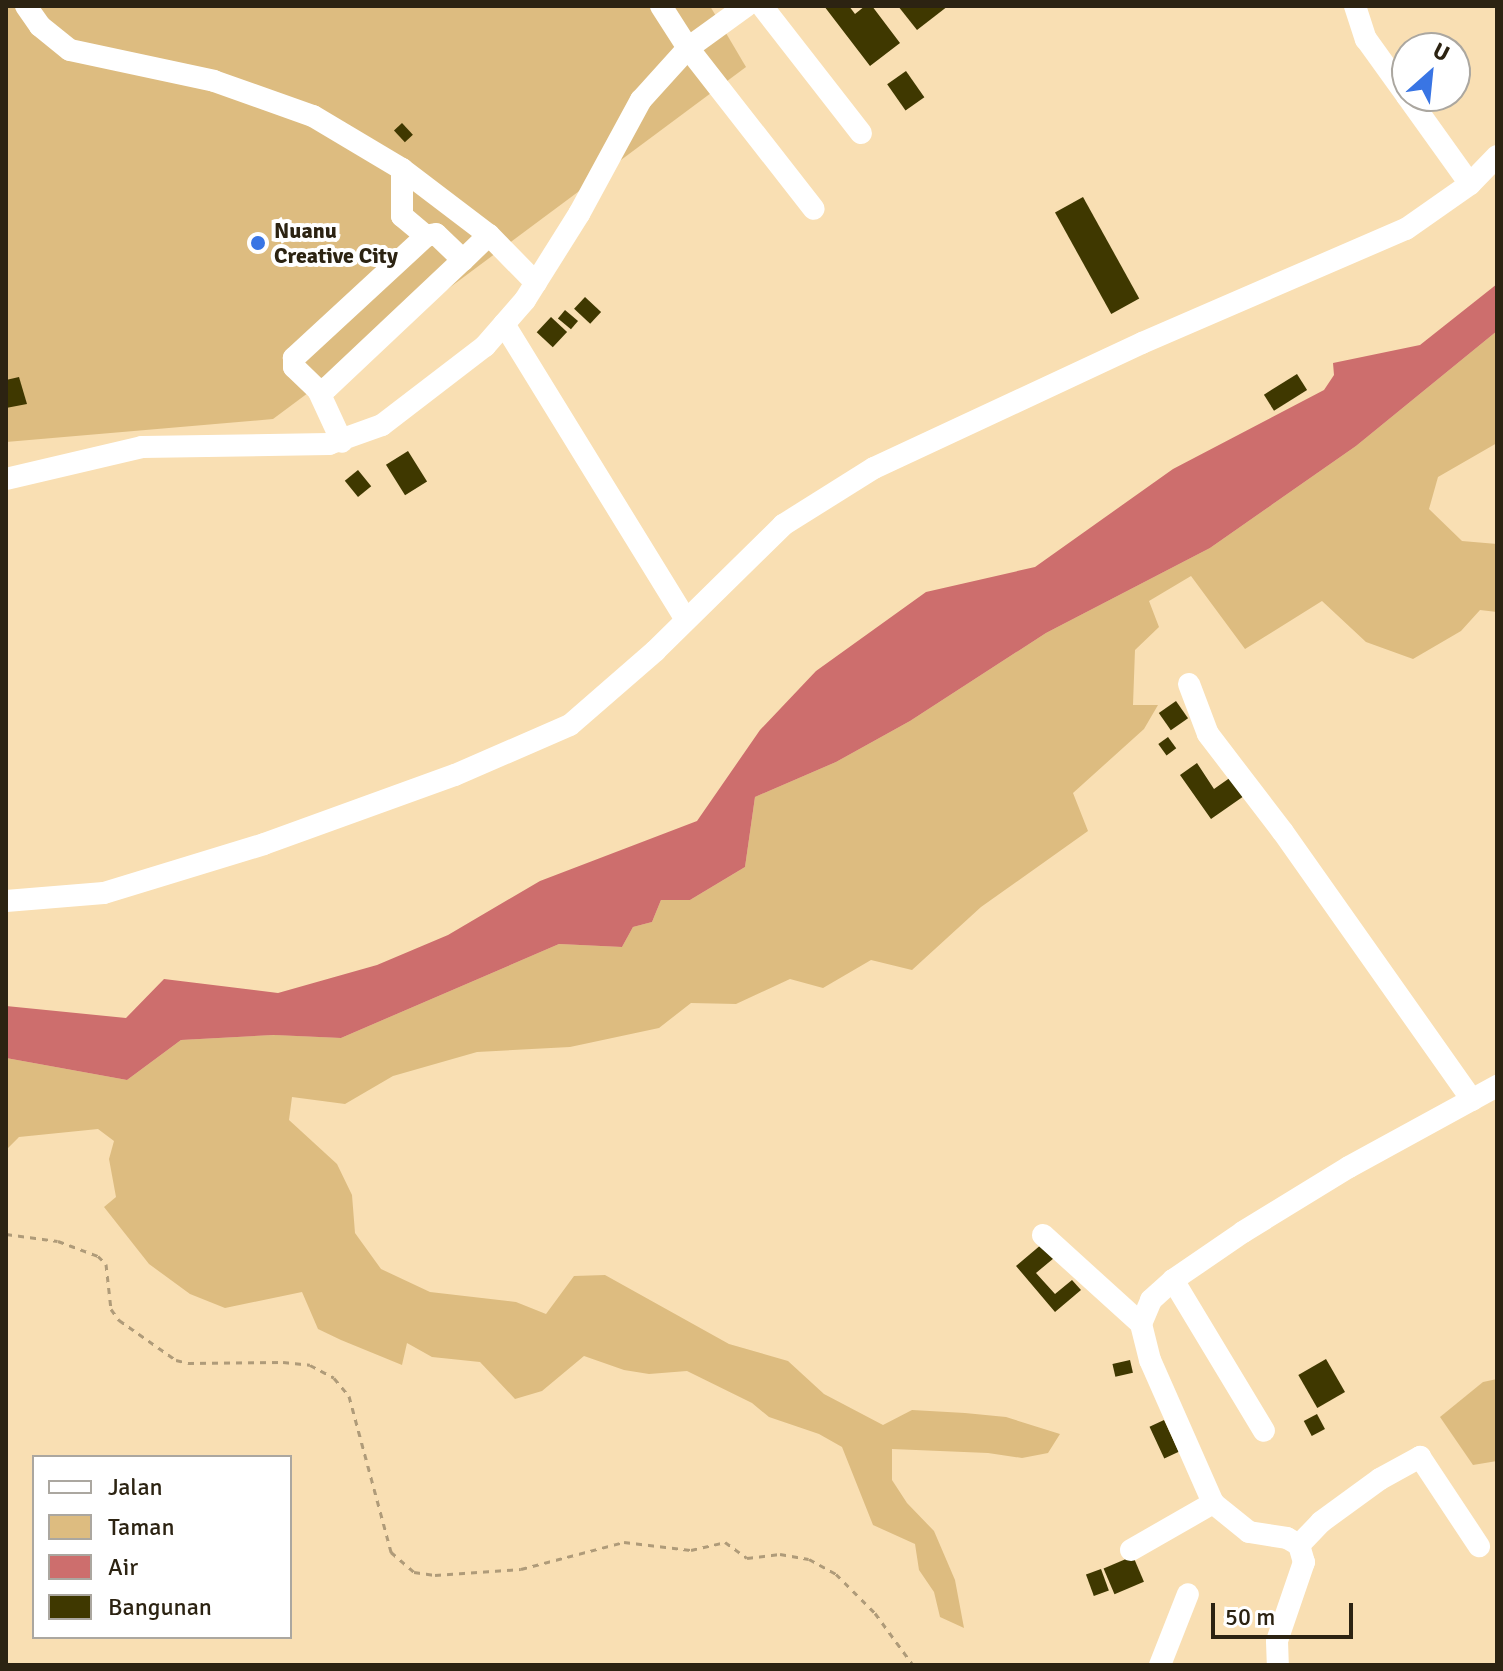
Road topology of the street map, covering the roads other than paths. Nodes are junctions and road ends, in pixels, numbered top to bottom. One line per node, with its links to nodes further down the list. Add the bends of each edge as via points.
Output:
1 (26, 6): 11 (street, via 40,26 70,50 228,86 313,116)
2 (661, 6): 6 (street)
3 (746, 6): 6 (street)
4 (762, 6): 9 (street)
5 (1355, 6): 7 (street, via 1366,39)
6 (688, 48): 13 (street); 17 (street, via 641,100)
7 (1391, 74)
8 (1418, 112): 12 (street)
9 (861, 133)
10 (1497, 156): 12 (street)
11 (402, 169): 14 (street); 15 (street, via 402,216)
12 (1470, 184): 22 (street, via 1406,229 1142,343 874,468 783,525)
13 (814, 209)
14 (489, 235): 16 (street); 17 (street)
15 (426, 236): 16 (street, via 436,234); 19 (street, via 294,358 294,367)
16 (463, 260): 19 (street, via 327,388)
17 (536, 283): 18 (street)
18 (504, 324): 20 (street, via 485,346 406,408); 22 (street)
19 (318, 390): 20 (street)
20 (342, 442): 21 (street, via 142,447)
21 (6, 479)
22 (686, 620): 24 (street, via 570,725 455,775 264,844 104,893)
23 (1189, 684): 26 (street, via 1208,734)
24 (6, 901)
25 (1497, 1086): 26 (street)
26 (1472, 1100): 28 (street, via 1349,1167)
27 (1043, 1235): 29 (street)
28 (1173, 1280): 29 (street, via 1151,1300); 30 (street)
29 (1141, 1324): 31 (street, via 1150,1360)
30 (1264, 1431)
31 (1213, 1503): 32 (street, via 1249,1532); 34 (street)
32 (1299, 1545): 33 (street, via 1380,1479 1420,1457); 37 (street, via 1304,1562 1277,1641)
33 (1479, 1546)
34 (1131, 1550)
35 (1188, 1594): 36 (street)
36 (1160, 1665)
37 (1278, 1665)

